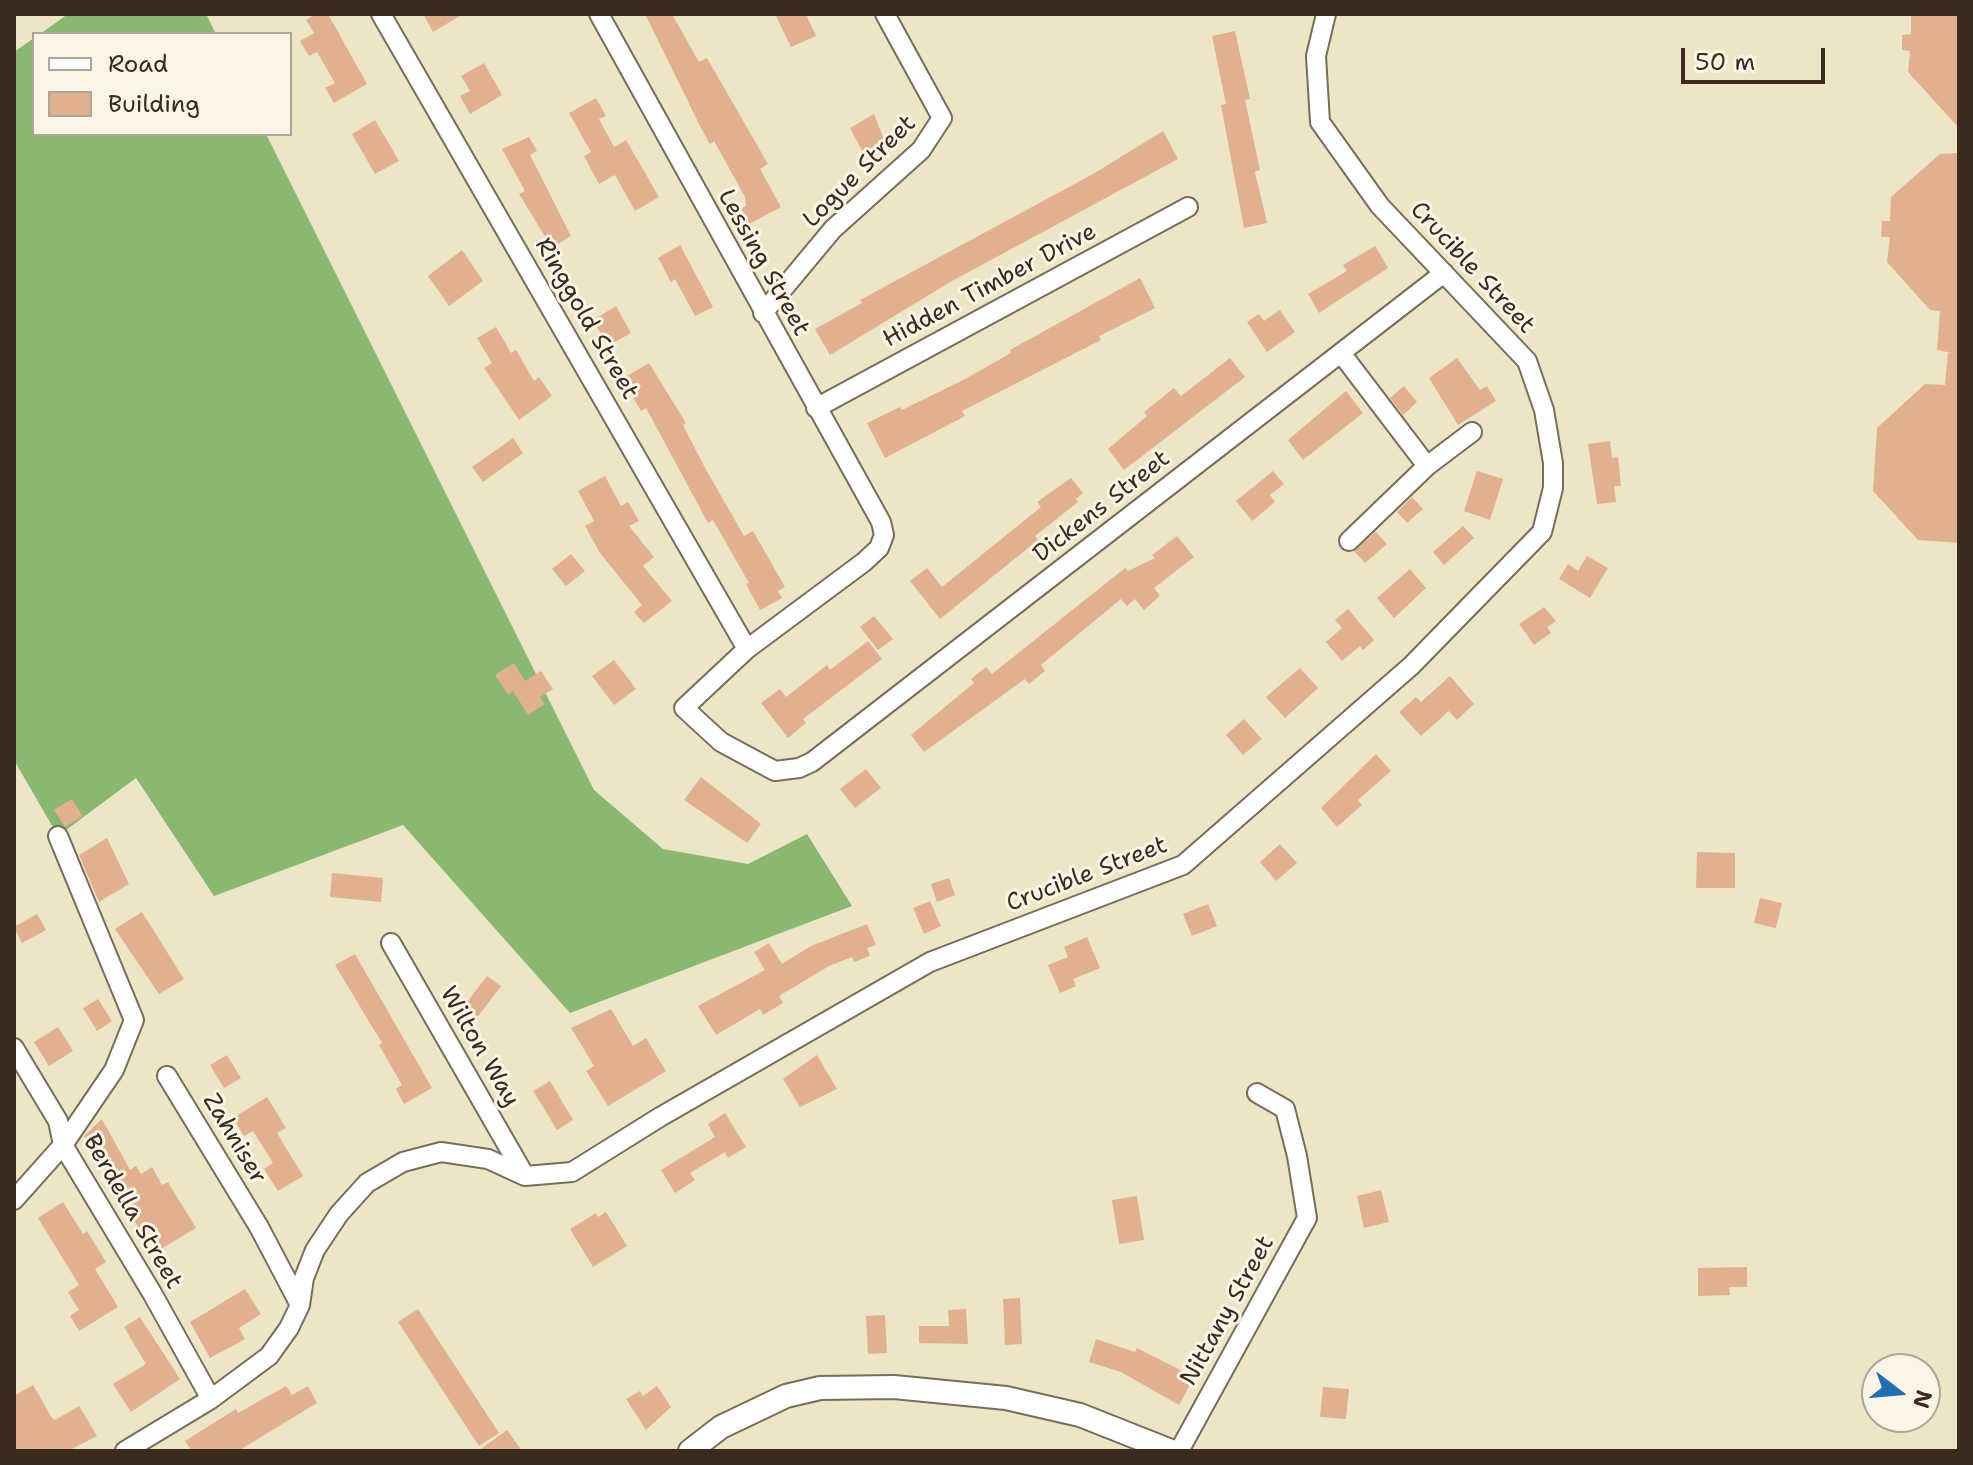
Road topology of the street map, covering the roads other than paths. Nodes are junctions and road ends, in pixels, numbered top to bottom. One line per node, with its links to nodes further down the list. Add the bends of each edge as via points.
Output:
1 (381, 14): 13 (street, Ringgold Street)
2 (599, 14): 7 (street, Lessing Street)
3 (885, 14): 7 (street, Logue Street, via 942,118 921,150 833,229)
4 (1326, 14): 6 (street, Crucible Street, via 1316,56 1320,122 1380,206)
5 (1188, 207): 9 (street, Hidden Timber Drive)
6 (1444, 273): 8 (street, Dickens Street); 20 (street, Crucible Street, via 1527,361 1544,410 1553,488 1542,532 1411,666 1183,865 930,962 572,1172)
7 (763, 313): 9 (street, Lessing Street)
8 (1341, 353): 11 (street); 13 (street, Dickens Street, via 812,762 775,771 721,742 684,708)
9 (816, 408): 13 (street, Lessing Street, via 884,535 864,562)
10 (1472, 432): 11 (street)
11 (1427, 466): 12 (street)
12 (1349, 541)
13 (747, 649)
14 (58, 836): 19 (street, via 134,1020 114,1070)
15 (391, 943): 20 (street, Wilton Way)
16 (14, 1048): 19 (street, Berdella Street, via 58,1121)
17 (167, 1076): 22 (street, Zahniser)
18 (1257, 1093): 27 (street, Nittany Street, via 1285,1109 1307,1218)
19 (63, 1145): 21 (street); 23 (street, Berdella Street)
20 (525, 1176): 22 (street, Crucible Street, via 488,1159 441,1152 403,1162 367,1183 339,1214 315,1250)
21 (14, 1200)
22 (300, 1305): 23 (street, Crucible Street, via 269,1356)
23 (211, 1399): 24 (street, Crucible Street)
24 (125, 1451)
25 (690, 1451): 26 (street, via 721,1427 786,1396 820,1388 894,1387 1021,1401 1080,1415)
26 (1171, 1451)
27 (1179, 1451)

